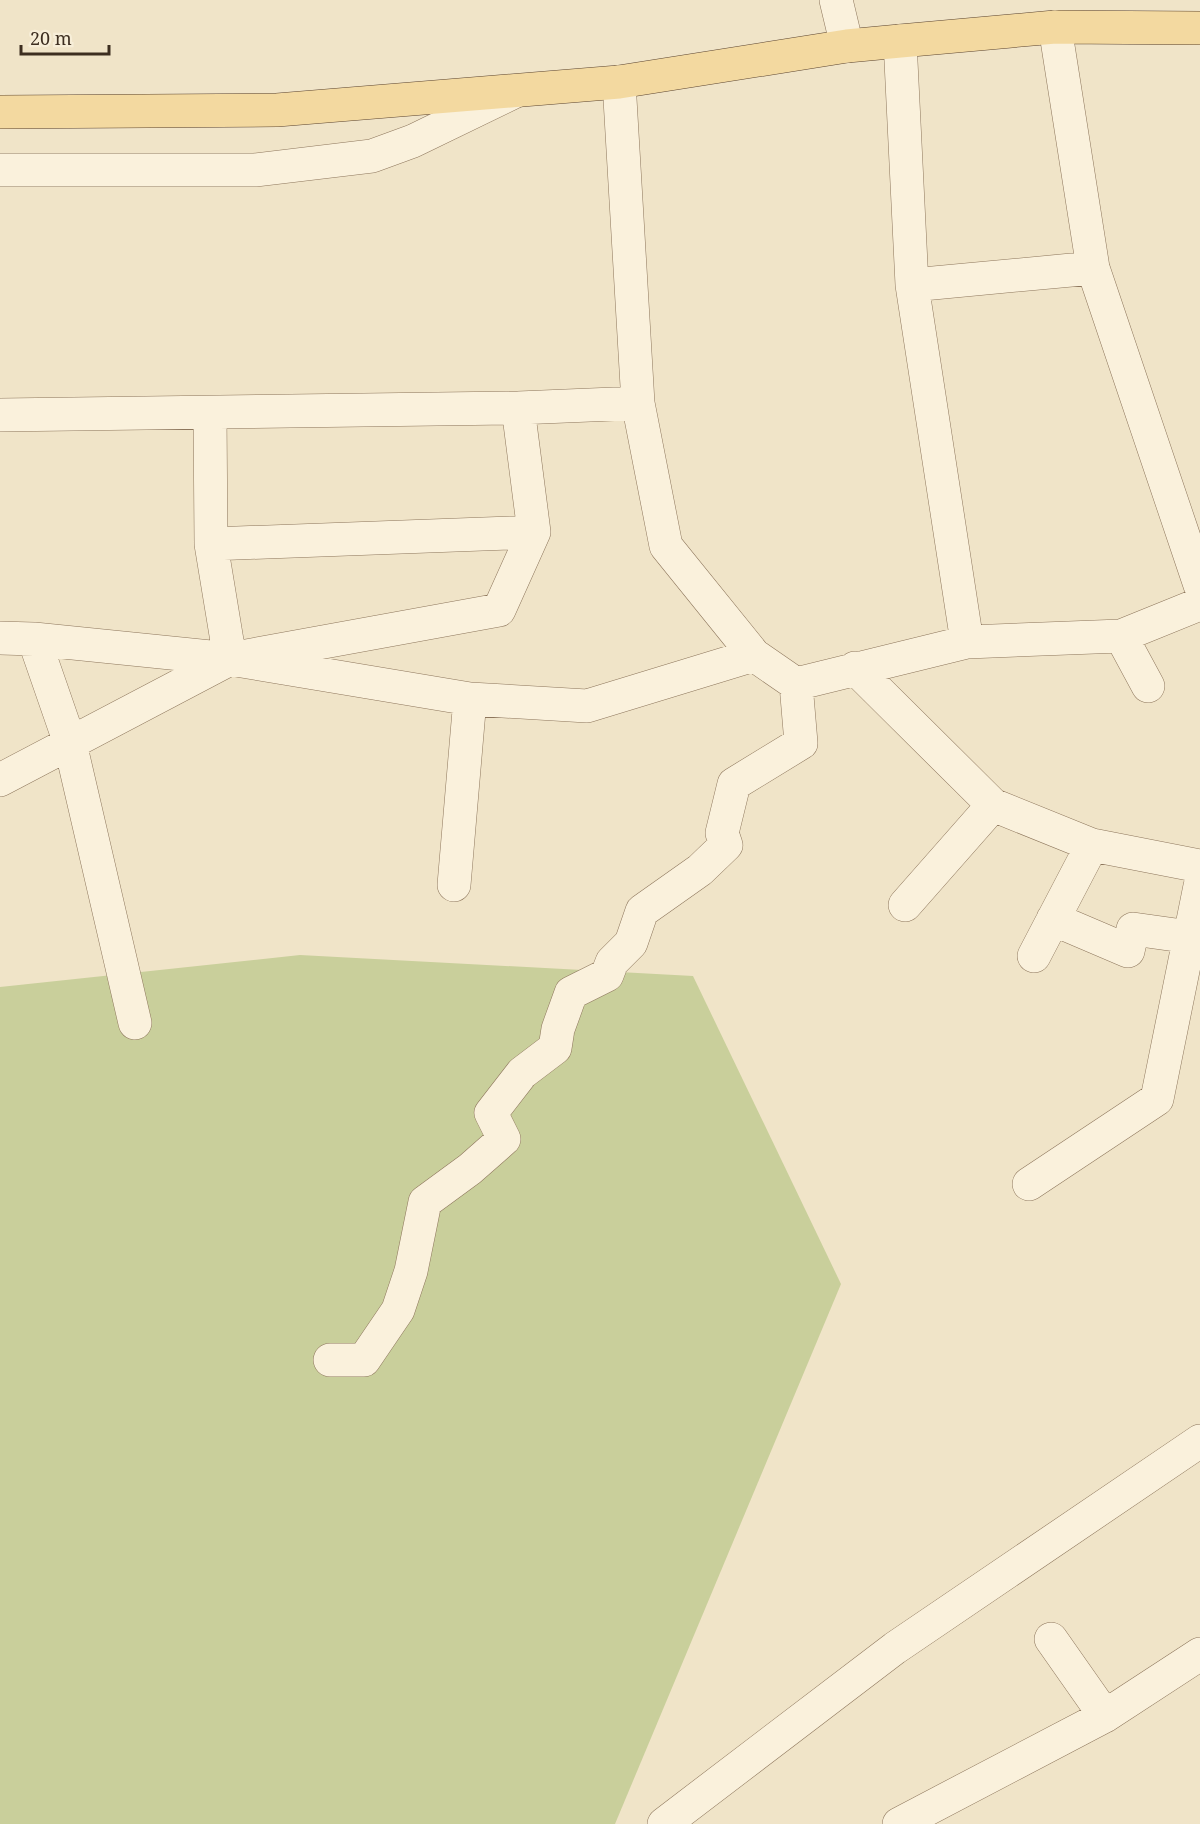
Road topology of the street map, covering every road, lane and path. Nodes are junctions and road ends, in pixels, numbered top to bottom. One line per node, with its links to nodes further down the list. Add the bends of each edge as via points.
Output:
1 (836, 0): 5 (street)
2 (1055, 27): 3 (main road); 4 (main road); 10 (street)
3 (1200, 28)
4 (900, 41): 5 (main road); 11 (street)
5 (847, 46): 6 (main road)
6 (619, 82): 7 (main road); 12 (street)
7 (516, 91): 8 (main road, via 277,110); 9 (street, via 413,141 372,156 255,170)
8 (0, 112)
9 (0, 170)
10 (1093, 268): 11 (street); 18 (street)
11 (912, 285): 23 (street)
12 (638, 403): 13 (street); 24 (street, via 666,546)
13 (518, 408): 14 (street); 16 (street)
14 (210, 413): 15 (street); 17 (street)
15 (0, 416)
16 (534, 532): 17 (street); 25 (street, via 499,610)
17 (211, 544): 25 (street)
18 (1200, 585)
19 (1200, 604): 20 (street)
20 (1121, 636): 23 (street); 28 (street)
21 (0, 638): 22 (street)
22 (34, 639): 25 (street); 30 (street)
23 (967, 642): 26 (street)
24 (754, 655): 27 (street); 29 (street, via 587,706)
25 (230, 659): 29 (street); 30 (street)
26 (855, 668): 27 (street); 32 (street)
27 (796, 684): 43 (street, via 801,743 734,784 722,833 726,845 700,870 642,911 632,943 612,962 607,975 571,993 555,1048 522,1073 491,1113 504,1138 425,1203 411,1271 398,1310 364,1360)
28 (1148, 686)
29 (470, 699): 35 (street)
30 (70, 743): 31 (street); 41 (street)
31 (0, 780)
32 (993, 806): 33 (street); 37 (street)
33 (1092, 845): 34 (street); 38 (street)
34 (1200, 866)
35 (454, 885)
36 (1199, 896): 39 (street)
37 (905, 905)
38 (1053, 919): 39 (street, via 1128,951 1133,929); 40 (street)
39 (1190, 937): 42 (street, via 1157,1099)
40 (1034, 956)
41 (135, 1023)
42 (1029, 1184)
43 (330, 1360)
44 (1200, 1441): 48 (street, via 895,1648)
45 (1051, 1639): 47 (street)
46 (1200, 1654): 47 (street)
47 (1105, 1716): 49 (street)
48 (664, 1824)
49 (899, 1824)

